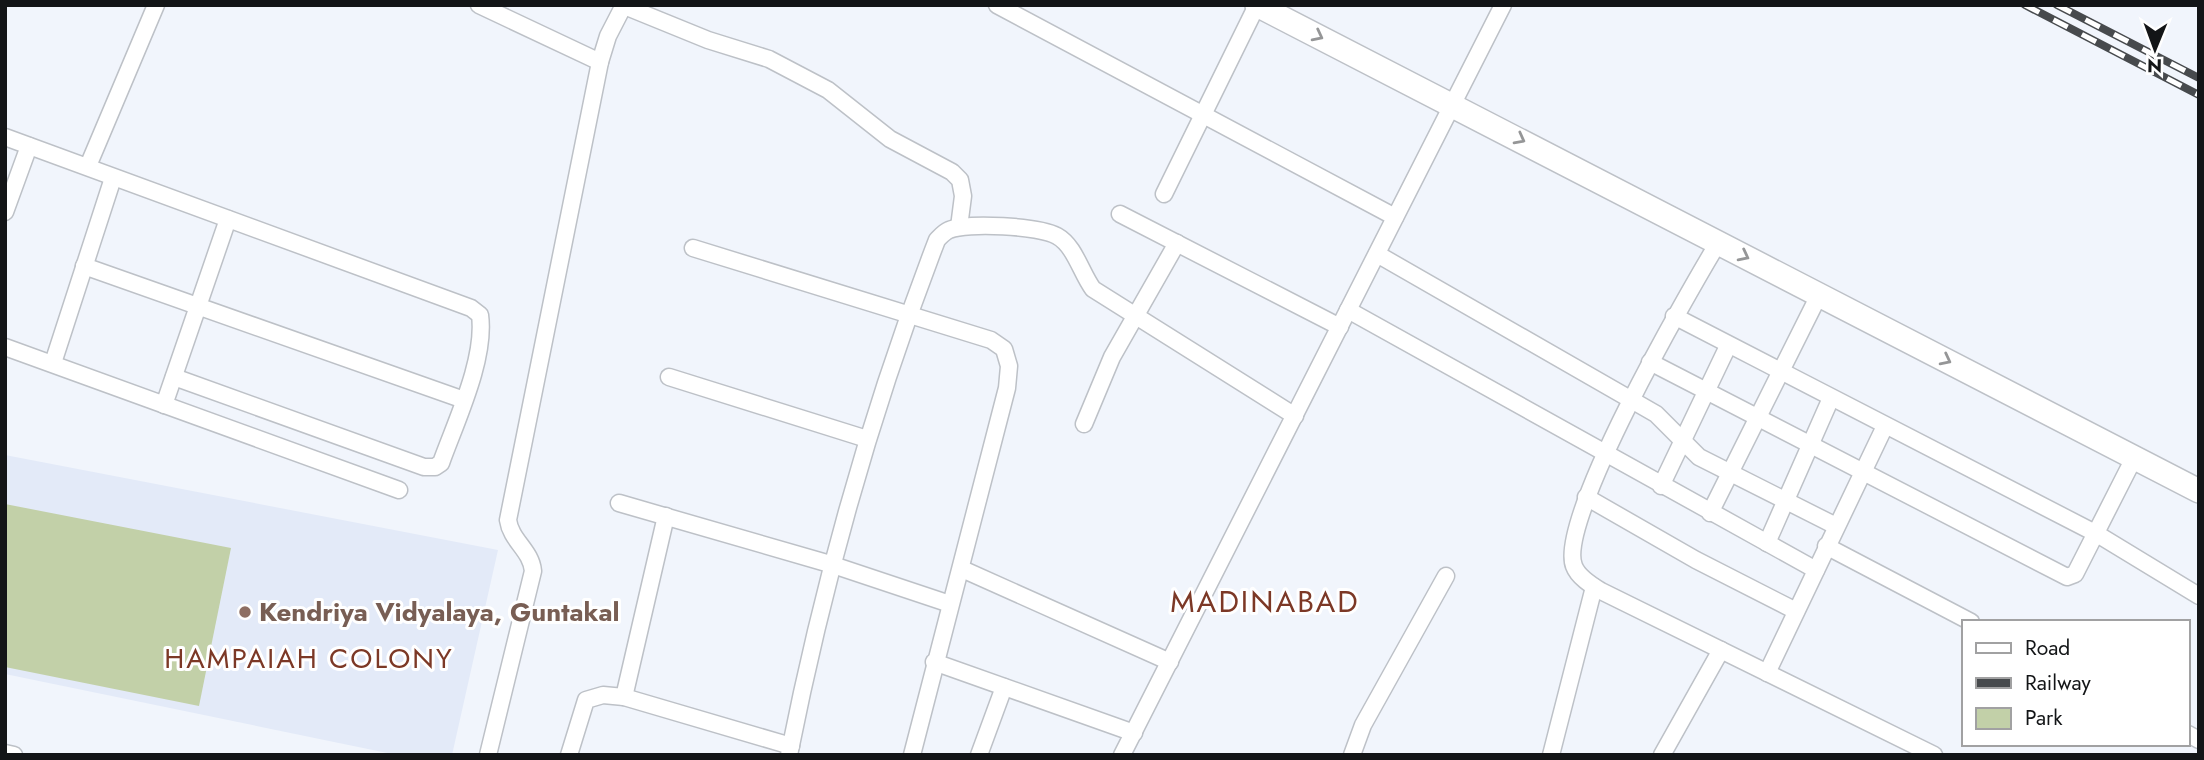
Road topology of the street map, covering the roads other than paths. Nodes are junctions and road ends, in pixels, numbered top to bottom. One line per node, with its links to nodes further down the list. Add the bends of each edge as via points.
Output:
1 (156, 5): 12 (street)
2 (479, 5): 7 (street)
3 (997, 5): 9 (street)
4 (1257, 5): 8 (street, one-way to 8); 9 (street)
5 (1503, 5): 8 (street)
6 (623, 6): 7 (street); 19 (street, via 769,59 828,90 890,139 960,180)
7 (600, 62): 86 (street, via 508,520 510,532 532,561 533,571)
8 (1453, 104): 17 (street); 21 (street, one-way to 21)
9 (1205, 115): 14 (street); 17 (street)
10 (5, 137): 11 (street)
11 (29, 146): 12 (street); 15 (street)
12 (88, 166): 13 (street)
13 (113, 178): 18 (street); 24 (street)
14 (1164, 194)
15 (5, 212)
16 (1120, 214): 20 (street)
17 (1395, 217): 23 (street)
18 (228, 219): 26 (street); 41 (street, via 471,308 480,315 482,330)
19 (959, 227): 28 (street, via 945,231 937,240); 29 (street, via 1031,229 1057,236 1070,248 1093,289)
20 (1177, 243): 29 (street); 31 (street)
21 (1718, 243): 25 (street, one-way to 25); 30 (street)
22 (693, 248): 28 (street)
23 (1377, 254): 27 (street); 42 (street)
24 (84, 266): 26 (street); 35 (street)
25 (1819, 295): 36 (street); 52 (street, one-way to 52)
26 (198, 307): 38 (street); 41 (street)
27 (1348, 310): 31 (street); 51 (street)
28 (909, 313): 48 (street); 68 (street, via 991,340 1004,349 1009,366)
29 (1135, 315): 44 (street); 46 (street)
30 (1674, 316): 32 (street); 34 (street)
31 (1340, 327): 44 (street)
32 (1728, 346): 36 (street); 39 (street)
33 (5, 347): 35 (street)
34 (1650, 362): 39 (street); 42 (street)
35 (52, 363): 43 (street)
36 (1781, 373): 40 (street); 45 (street)
37 (669, 376): 48 (street)
38 (174, 377): 41 (street, via 424,467 441,463); 43 (street)
39 (1705, 393): 45 (street); 49 (street)
40 (1831, 398): 47 (street); 50 (street)
41 (464, 400)
42 (1632, 400): 49 (street, via 1656,414); 51 (street)
43 (164, 405): 56 (street)
44 (1295, 416): 78 (street)
45 (1757, 419): 50 (street); 54 (street)
46 (1084, 424)
47 (1885, 426): 53 (street); 64 (street)
48 (867, 439): 67 (street)
49 (1682, 442): 54 (street); 55 (street)
50 (1810, 446): 53 (street); 60 (street)
51 (1607, 453): 55 (street); 58 (street)
52 (2134, 458): 57 (street); 64 (street)
53 (1861, 473): 63 (street); 64 (street, via 2067,577 2075,573)
54 (1729, 474): 60 (street); 61 (street)
55 (1661, 486): 61 (street)
56 (399, 490)
57 (2199, 491)
58 (1586, 497): 71 (street, via 1572,546 1574,566); 74 (street)
59 (618, 503): 62 (street)
60 (1785, 503): 63 (street); 65 (street)
61 (1710, 513): 65 (street)
62 (666, 516): 67 (street); 81 (street)
63 (1836, 526): 66 (street)
64 (2098, 534): 72 (street)
65 (1767, 543): 69 (street)
66 (1826, 546): 69 (street); 75 (street)
67 (830, 564): 73 (street); 83 (street)
68 (962, 569): 73 (street); 78 (street)
69 (1816, 570): 74 (street)
70 (1446, 576): 91 (street, via 1363,725)
71 (1594, 586): 76 (street); 92 (street)
72 (2199, 596)
73 (950, 604): 77 (street)
74 (1796, 611): 79 (street)
75 (1967, 620)
76 (1721, 650): 79 (street); 93 (street)
77 (934, 662): 80 (street); 88 (street)
78 (1170, 662): 82 (street)
79 (1767, 673): 94 (street)
80 (1004, 687): 82 (street); 89 (street)
81 (624, 697): 83 (street); 87 (street, via 603,695 586,700)
82 (1134, 733): 90 (street)
83 (790, 750)
84 (5, 753): 85 (street)
85 (14, 755)
86 (488, 755)
87 (569, 755)
88 (912, 755)
89 (979, 755)
90 (1122, 755)
91 (1352, 755)
92 (1551, 755)
93 (1662, 755)
94 (1934, 755)

